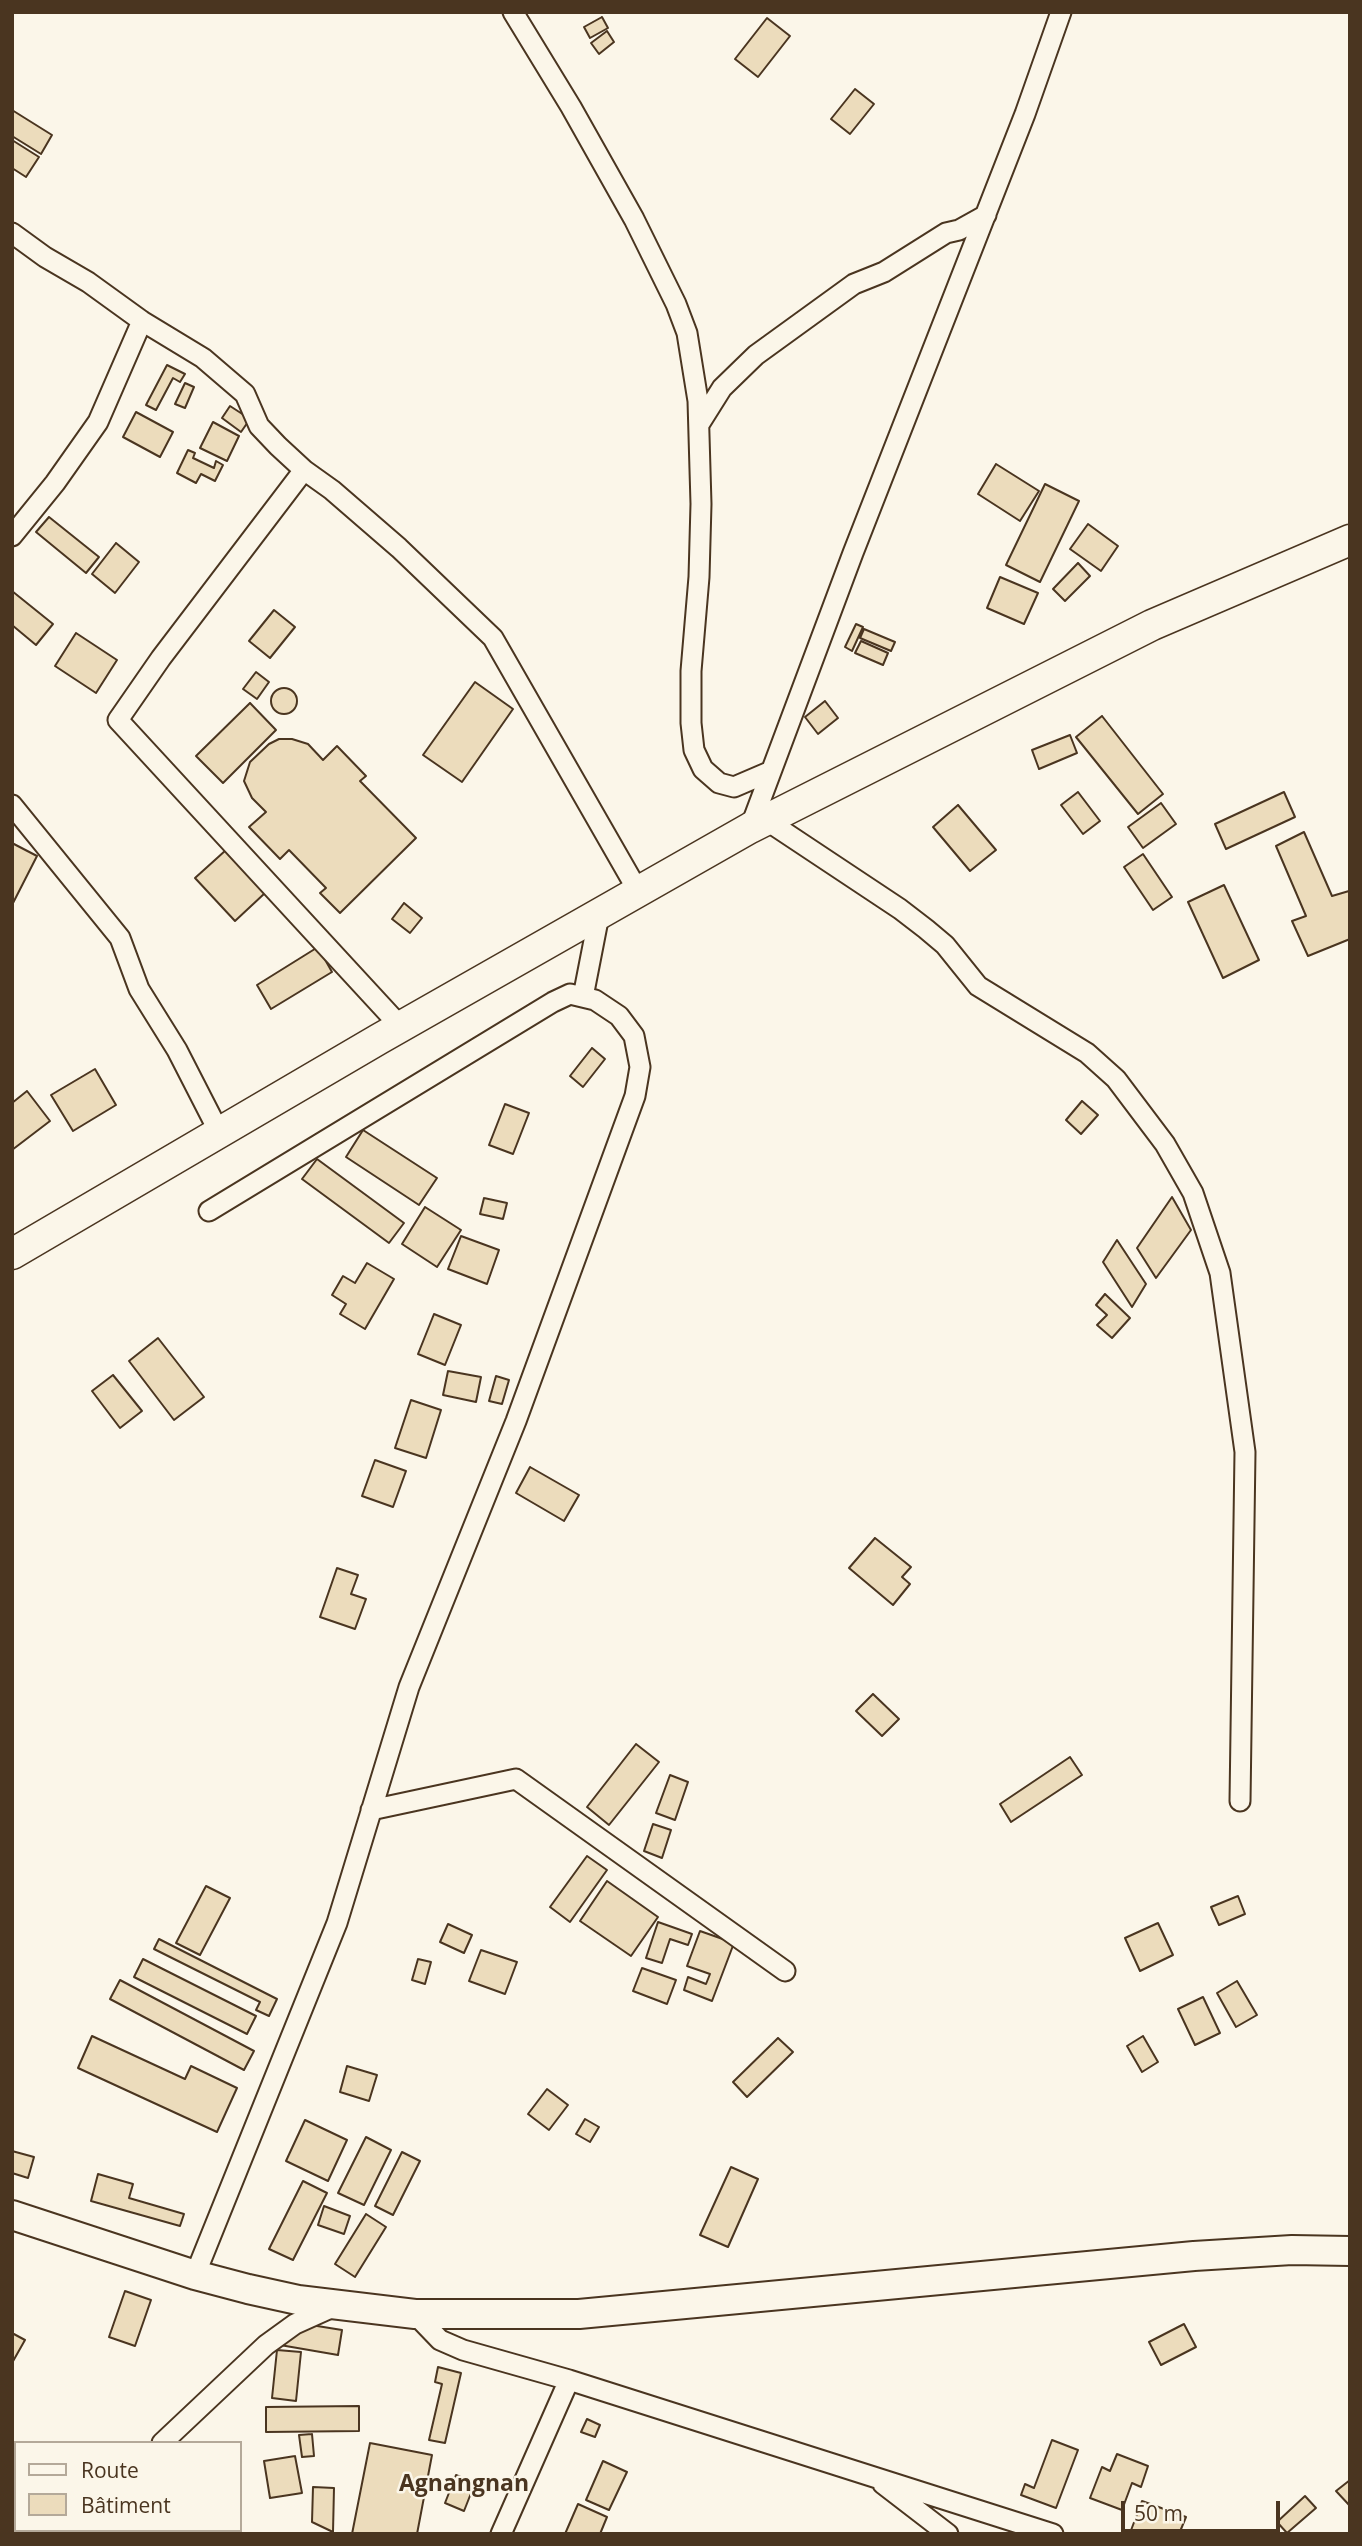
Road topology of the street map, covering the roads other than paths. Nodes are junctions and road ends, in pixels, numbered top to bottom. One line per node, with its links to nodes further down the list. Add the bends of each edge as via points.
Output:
1 (513, 12): 6 (street, via 615,186 676,304 694,368)
2 (1062, 12): 3 (street)
3 (986, 215): 6 (street, via 854,284 756,355 722,388); 10 (street)
4 (12, 233): 5 (street)
5 (142, 321): 7 (street, via 203,358 245,394 259,426); 8 (street, via 97,422)
6 (698, 427): 10 (street, via 699,577 691,671 694,750 703,769 719,783 734,787)
7 (304, 470): 13 (street, via 399,548 493,638); 16 (street, via 118,720)
8 (12, 536)
9 (1350, 540): 12 (main road, via 1152,625)
10 (769, 772): 12 (street)
11 (12, 805): 17 (street, via 120,938 139,989)
12 (758, 824): 13 (main road); 20 (street, via 900,909 945,945 978,985 1087,1053 1115,1079 1165,1144 1193,1193 1220,1273 1245,1452)
13 (638, 891): 14 (main road)
14 (599, 915): 15 (street); 16 (main road)
15 (583, 998): 18 (street, via 570,994 553,1002); 21 (street, via 620,1016 634,1036 640,1067 635,1096 516,1421 409,1687)
16 (401, 1027): 17 (main road)
17 (219, 1132): 19 (main road)
18 (209, 1211)
19 (12, 1254)
20 (1240, 1801)
21 (371, 1810): 22 (street, via 516,1779); 25 (street, via 337,1923)
22 (785, 1971)
23 (12, 2215): 25 (main road)
24 (1350, 2251): 27 (main road, via 1194,2256 579,2314)
25 (195, 2275): 26 (main road)
26 (337, 2305): 27 (main road); 29 (street, via 266,2345)
27 (415, 2314): 28 (street, via 440,2340 463,2350)
28 (569, 2380): 30 (street); 31 (street)
29 (164, 2441)
30 (871, 2475): 32 (street); 33 (street)
31 (501, 2534)
32 (948, 2534)
33 (1053, 2534)

